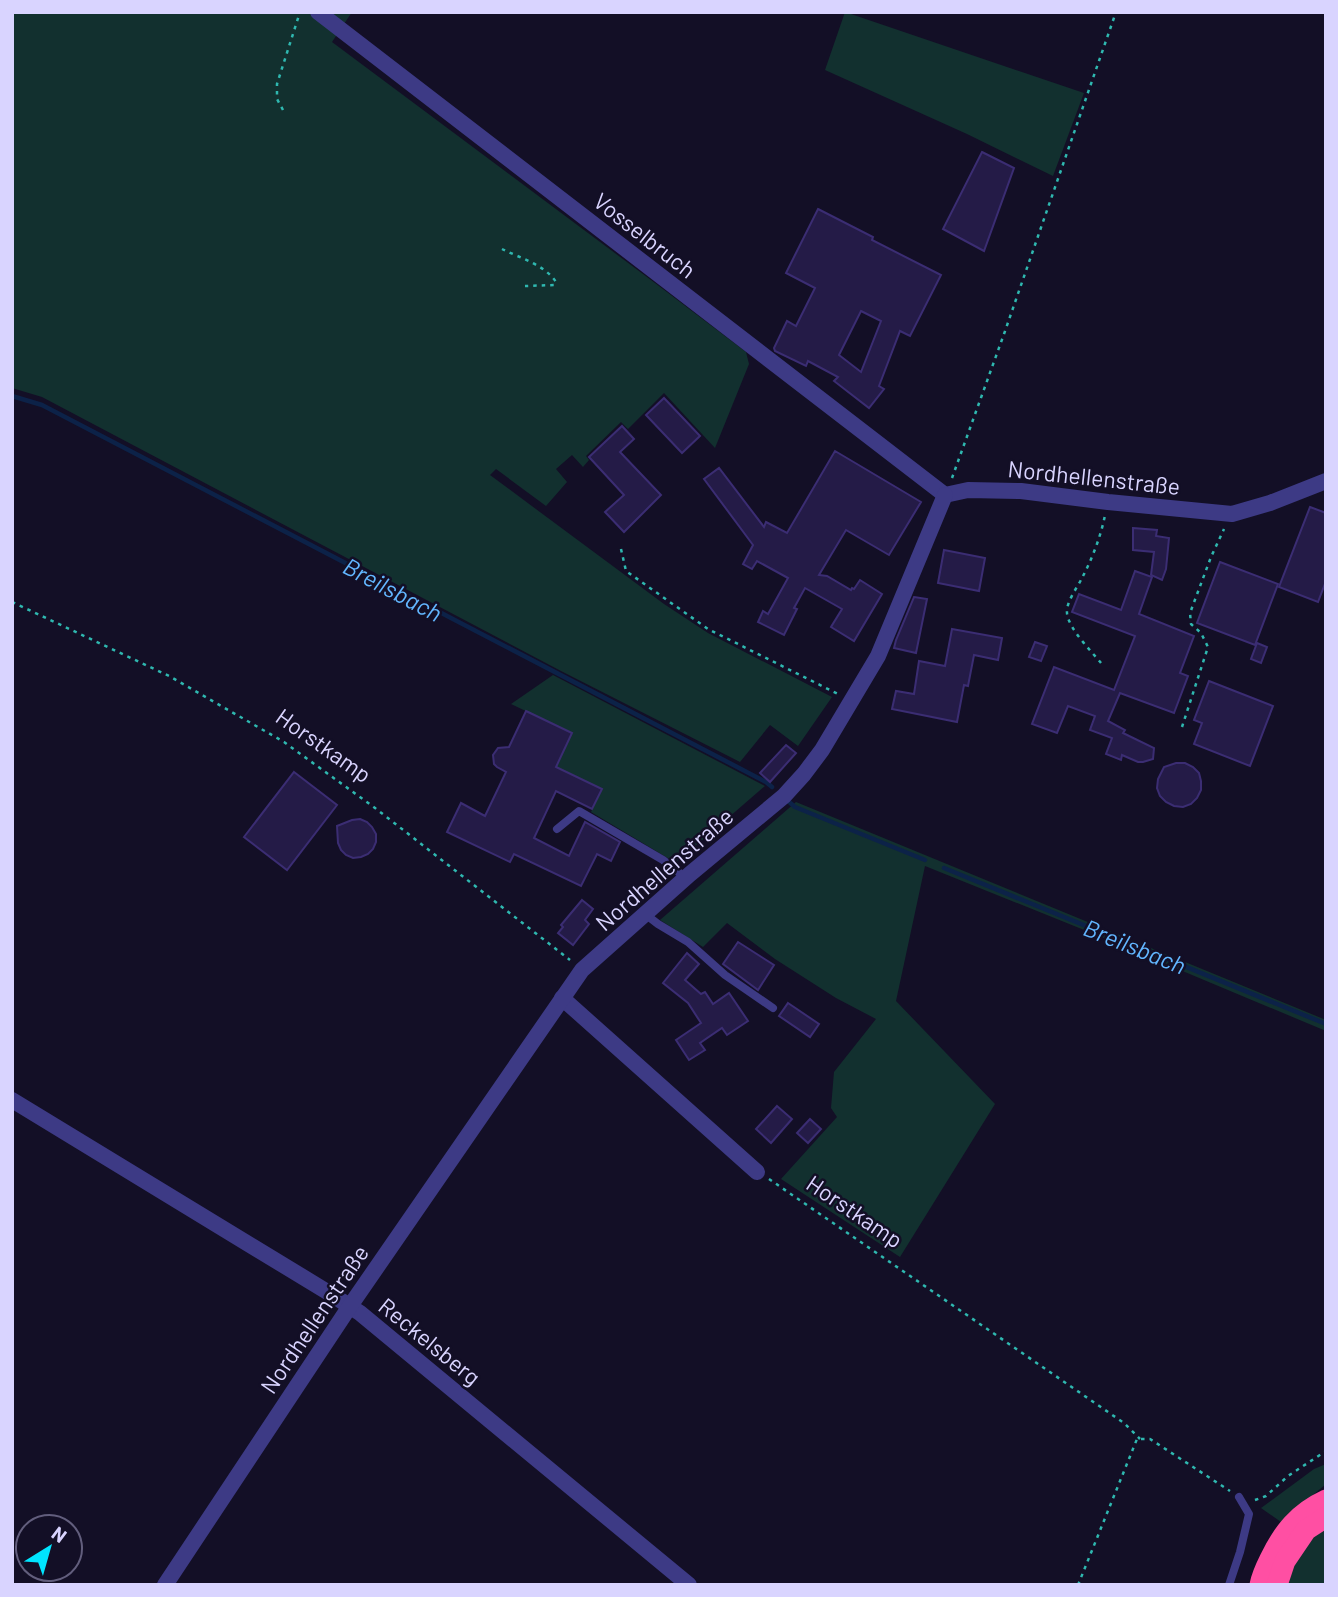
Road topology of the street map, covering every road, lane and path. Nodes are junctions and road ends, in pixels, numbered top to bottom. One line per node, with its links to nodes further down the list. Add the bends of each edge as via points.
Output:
1 (300, 12): 4 (path, via 277,85)
2 (318, 12): 8 (street, Vosselbruch)
3 (1115, 12): 8 (path)
4 (283, 110)
5 (502, 249): 6 (path, via 544,269 556,282)
6 (525, 286)
7 (1326, 481): 10 (street, Nordhellenstraße)
8 (945, 495): 9 (street, Nordhellenstraße, via 987,489); 14 (street, Nordhellenstraße, via 878,656)
9 (1108, 502): 10 (street, Nordhellenstraße); 13 (path, via 1103,527 1067,614)
10 (1231, 514): 15 (path, via 1190,613 1191,624 1208,647)
11 (621, 549): 14 (path, via 626,571 708,629)
12 (12, 602): 19 (path, Horstkamp, via 169,676 284,742)
13 (1101, 663)
14 (852, 701): 17 (street, Nordhellenstraße, via 822,750 784,796)
15 (1182, 727)
16 (557, 829): 17 (lane, via 579,811)
17 (686, 878): 18 (street, Nordhellenstraße)
18 (646, 914): 19 (street, Nordhellenstraße); 21 (lane)
19 (582, 970): 20 (street, Nordhellenstraße)
20 (562, 999): 23 (street); 24 (street, Nordhellenstraße)
21 (773, 1007)
22 (12, 1100): 24 (street, Reckelsberg)
23 (757, 1172): 25 (path, Horstkamp)
24 (349, 1306): 30 (street, Nordhellenstraße); 31 (street, Reckelsberg)
25 (1140, 1438): 27 (path, Horstkamp, via 1150,1439); 32 (path, via 1133,1445)
26 (1326, 1451): 27 (path, via 1266,1496 1253,1501)
27 (1239, 1497): 33 (lane, via 1248,1514)
28 (1326, 1500): 34 (highway, via 1297,1518 1279,1540)
29 (1326, 1517): 35 (highway, via 1306,1530 1285,1561)
30 (164, 1585)
31 (688, 1585)
32 (1078, 1585)
33 (1229, 1585)
34 (1261, 1585)
35 (1277, 1585)

